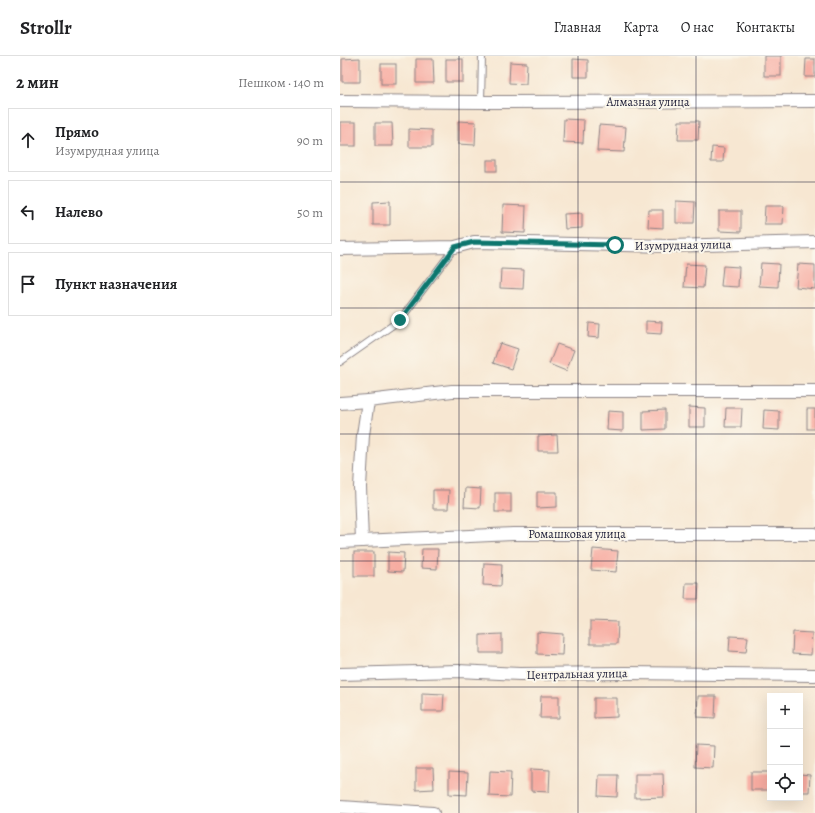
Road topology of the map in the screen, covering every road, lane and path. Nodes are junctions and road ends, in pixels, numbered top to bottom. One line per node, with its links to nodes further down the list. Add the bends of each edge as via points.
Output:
1 (482, 56): 4 (lane)
2 (340, 101): 4 (street, Алмазная улица)
3 (815, 101): 4 (street, Алмазная улица)
4 (481, 102)
5 (815, 242): 6 (street, Изумрудная улица, via 670,246 474,242)
6 (455, 247): 7 (street, Изумрудная улица); 8 (lane, via 400,320)
7 (340, 249)
8 (341, 360)
9 (815, 392): 10 (street, via 452,391)
10 (368, 401): 11 (street); 13 (street, via 360,487)
11 (340, 403)
12 (815, 534): 13 (street, Ромашковая улица, via 513,534)
13 (362, 541): 14 (street, Ромашковая улица)
14 (340, 542)
15 (340, 674): 16 (street, Центральная улица, via 458,671 520,674)
16 (815, 675)
17 (340, 807): 18 (street)
18 (433, 813)

